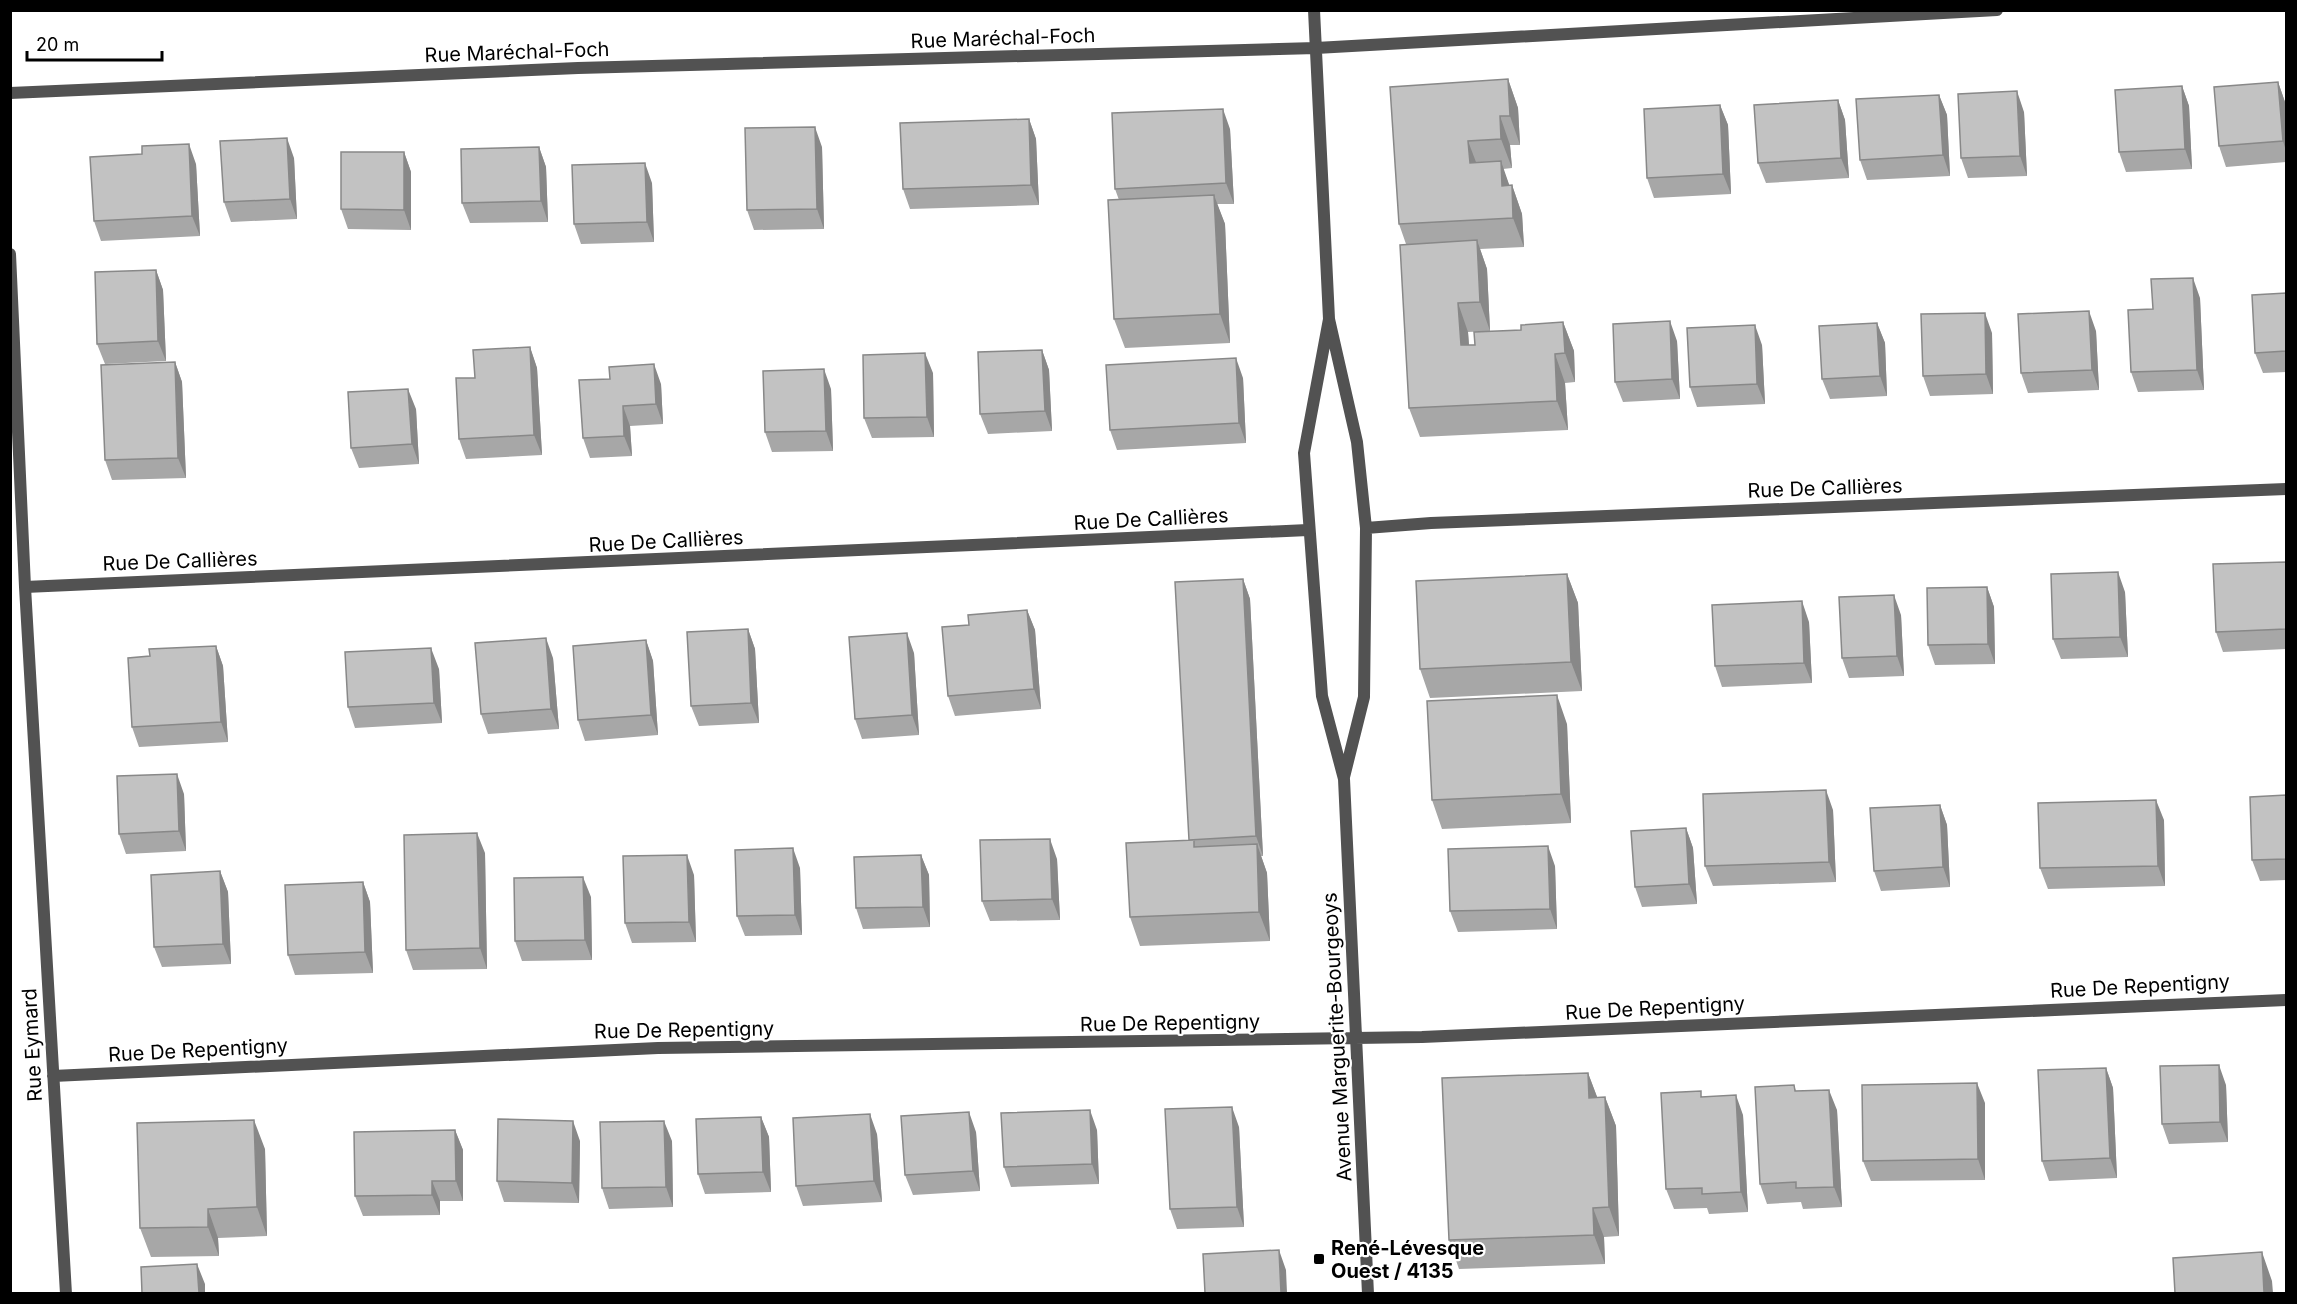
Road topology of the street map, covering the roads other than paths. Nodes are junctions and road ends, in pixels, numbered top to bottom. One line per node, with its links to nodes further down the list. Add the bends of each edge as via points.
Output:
1 (1314, 10): 3 (street, Avenue Marguerite-Bourgeoys)
2 (1996, 10): 3 (street, Rue Maréchal-Foch)
3 (1316, 48): 4 (street, Rue Maréchal-Foch, via 578,68); 6 (street, Avenue Marguerite-Bourgeoys)
4 (10, 93)
5 (10, 254): 10 (street, Rue Eymard)
6 (1329, 319): 8 (street, Avenue Marguerite-Bourgeoys, via 1357,442); 9 (street, Avenue Marguerite-Bourgeoys, via 1304,453)
7 (2286, 489): 8 (street, Rue De Callières)
8 (1366, 528): 11 (street, Avenue Marguerite-Bourgeoys, via 1364,697)
9 (1308, 530): 10 (street, Rue De Callières); 11 (street, Avenue Marguerite-Bourgeoys, via 1322,696)
10 (25, 588): 14 (street, Rue Eymard)
11 (1344, 779): 13 (street, Avenue Marguerite-Bourgeoys)
12 (2286, 1000): 13 (street, Rue De Repentigny)
13 (1356, 1039): 14 (street, Rue De Repentigny, via 658,1048); 16 (street, Avenue Marguerite-Bourgeoys)
14 (53, 1076): 15 (street, Rue Eymard)
15 (66, 1293)
16 (1368, 1293)

